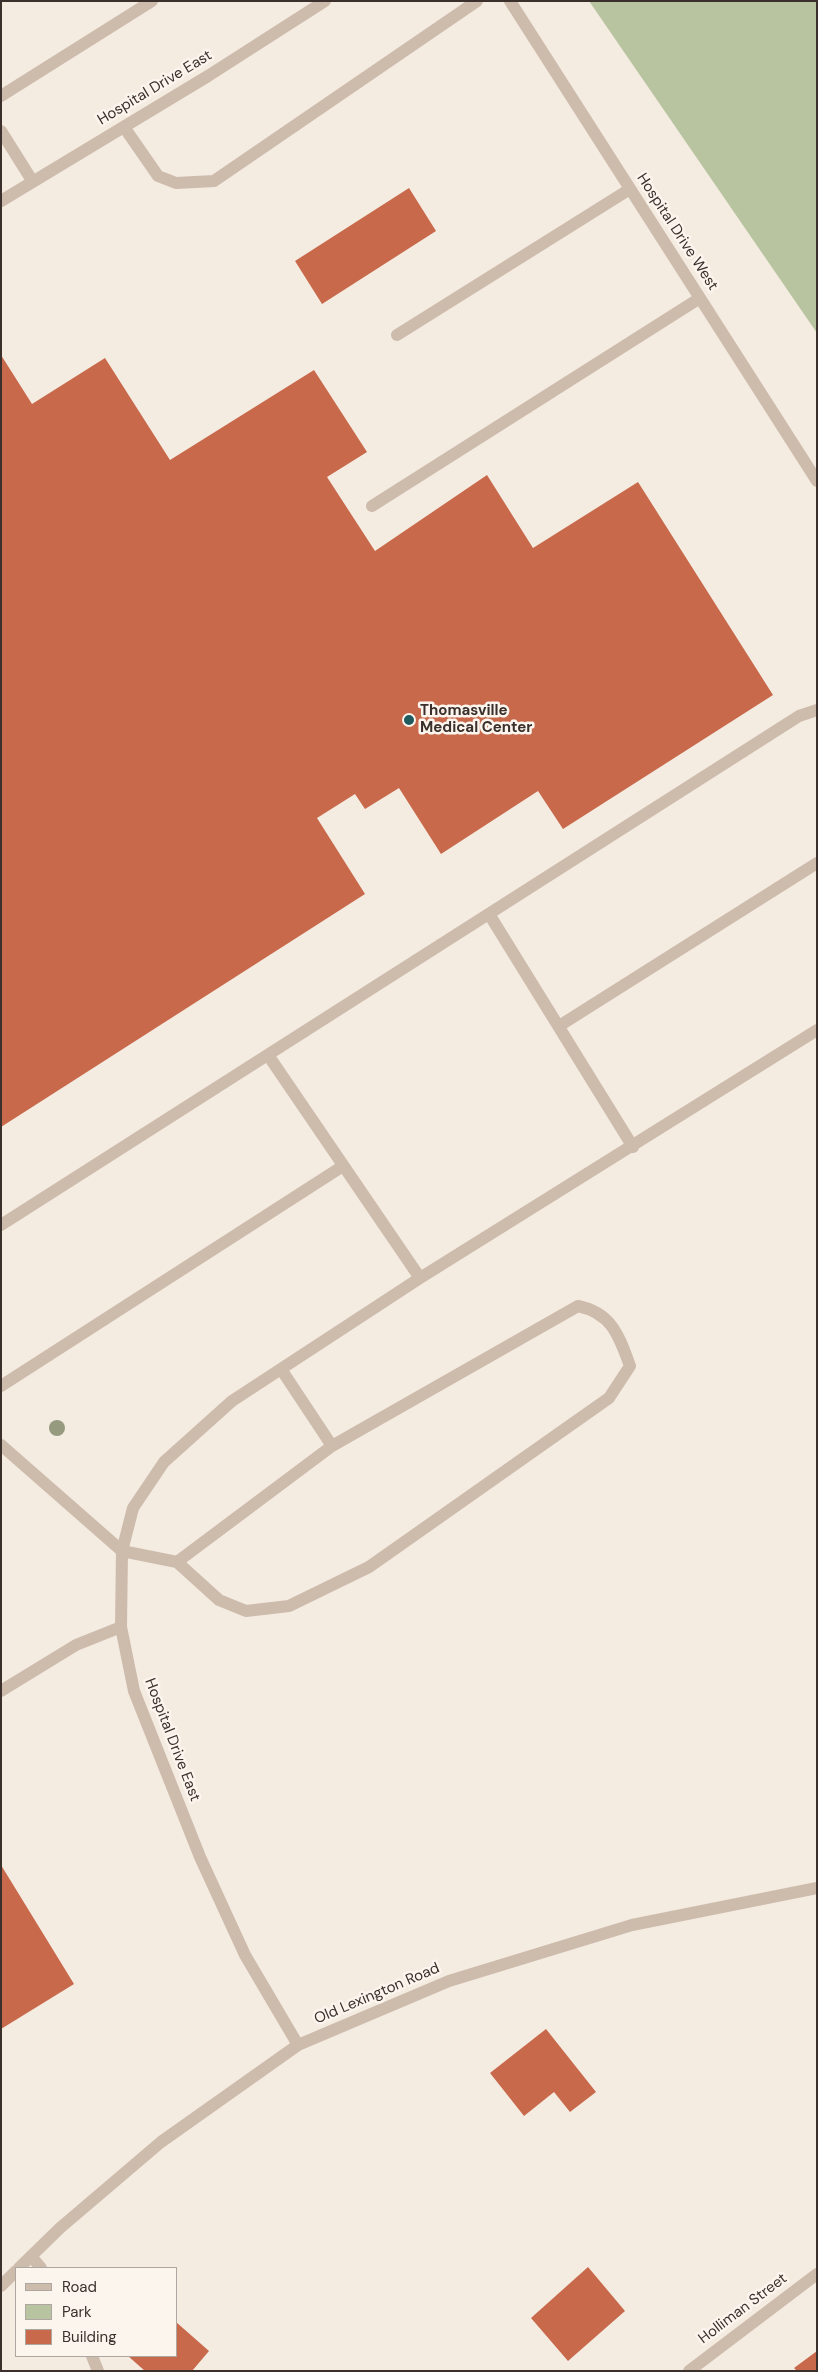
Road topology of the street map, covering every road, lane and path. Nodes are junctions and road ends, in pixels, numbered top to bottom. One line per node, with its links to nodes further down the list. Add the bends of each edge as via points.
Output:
1 (152, 1): 5 (street)
2 (325, 1): 6 (street, Hospital Drive East)
3 (477, 1): 6 (street, via 214,181 176,183 158,176)
4 (510, 1): 9 (street, Hospital Drive West)
5 (1, 96)
6 (124, 127): 8 (street, Hospital Drive East)
7 (1, 131): 8 (street)
8 (33, 182): 10 (street, Hospital Drive East)
9 (630, 189): 11 (street, Hospital Drive West); 12 (street)
10 (1, 201)
11 (700, 298): 13 (street, Hospital Drive West); 14 (street)
12 (397, 335)
13 (817, 481)
14 (372, 506)
15 (817, 710): 17 (street, via 799,716)
16 (817, 862): 18 (street)
17 (489, 914): 18 (street); 20 (street)
18 (558, 1026): 21 (street)
19 (817, 1030): 21 (street, Hospital Drive East)
20 (268, 1055): 22 (street); 23 (street)
21 (633, 1147): 24 (street, Hospital Drive East)
22 (343, 1166): 24 (street); 26 (street)
23 (1, 1225)
24 (420, 1278): 25 (street, Hospital Drive East)
25 (281, 1369): 28 (street); 29 (street, Hospital Drive East, via 232,1401 164,1462 133,1508)
26 (1, 1386)
27 (1, 1445): 29 (street)
28 (332, 1446): 30 (street); 30 (street, via 578,1306 592,1309 616,1329 630,1366 609,1398 425,1528 369,1567 289,1606 246,1611 219,1600)
29 (122, 1551): 30 (street); 31 (street, Hospital Drive East)
30 (177, 1562)
31 (122, 1626): 32 (street, via 76,1646); 34 (street, Hospital Drive East, via 134,1691 200,1857 245,1955)
32 (1, 1690)
33 (817, 1888): 34 (street, Old Lexington Road, via 613,1930 449,1980)
34 (298, 2045): 35 (street, Old Lexington Road, via 161,2142)
35 (31, 2256): 36 (street, Old Lexington Road); 37 (street)
36 (20, 2267)
37 (40, 2267)
38 (15, 2272): 40 (street)
39 (817, 2274): 43 (street, Holliman Street)
40 (1, 2286)
41 (92, 2357): 42 (street)
42 (98, 2371)
43 (689, 2371)

